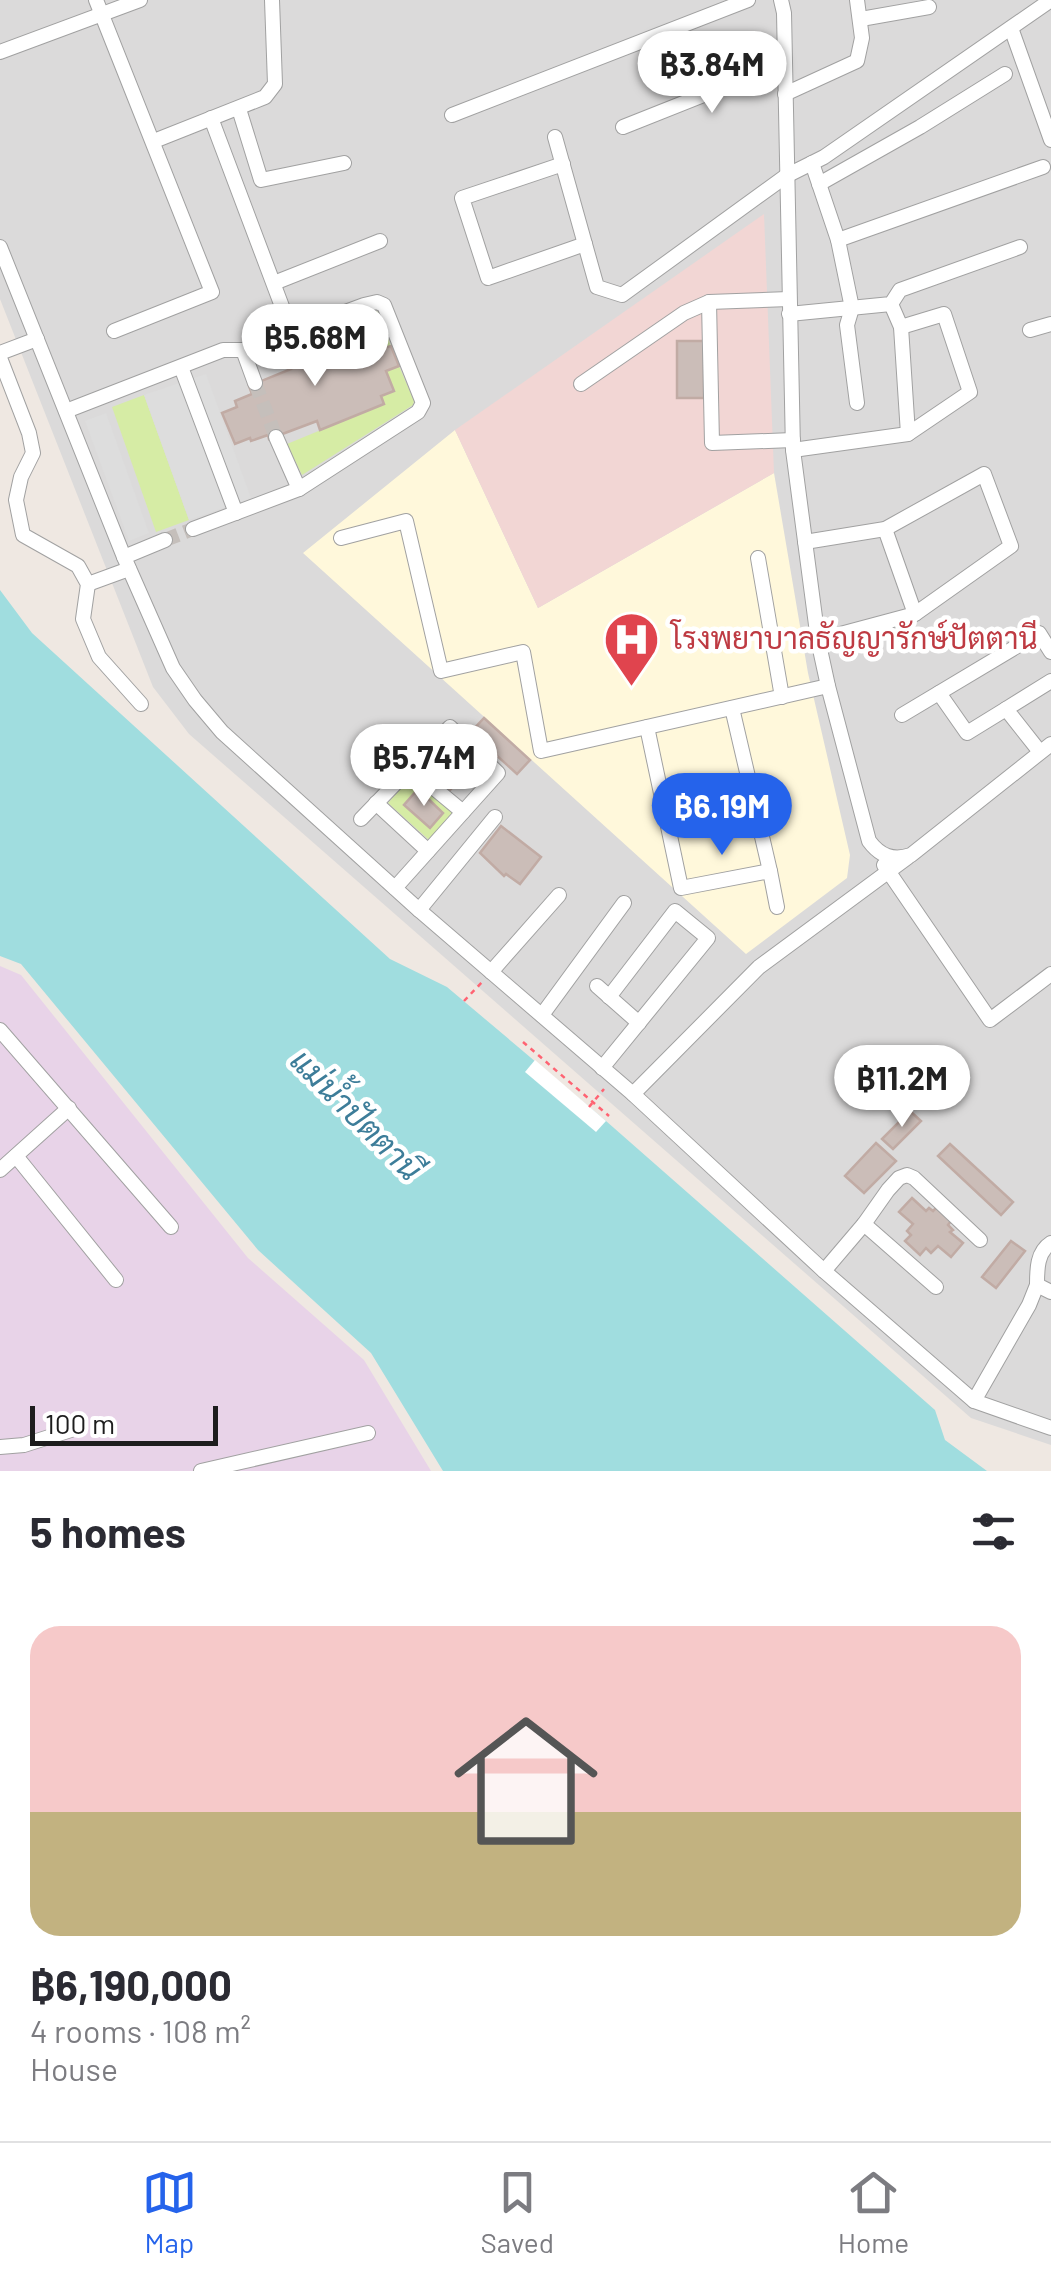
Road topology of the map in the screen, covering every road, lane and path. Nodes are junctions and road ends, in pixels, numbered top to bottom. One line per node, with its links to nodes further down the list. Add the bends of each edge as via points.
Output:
1 (140, 0): 8 (street)
2 (272, 0): 16 (street, via 275,84 265,97)
3 (748, 0): 7 (street)
4 (781, 0): 13 (street)
5 (857, 0): 10 (street)
6 (1051, 0): 11 (street)
7 (714, 6): 17 (street)
8 (99, 7): 12 (street); 21 (street)
9 (928, 7): 10 (street)
10 (861, 19): 15 (street, via 857,61)
11 (1011, 28): 22 (street); 24 (street)
12 (0, 52)
13 (784, 63): 15 (street); 19 (street)
14 (1006, 74): 28 (street)
15 (786, 94): 27 (street)
16 (239, 108): 18 (street); 23 (street, via 260,180)
17 (452, 115)
18 (211, 118): 21 (street); 34 (street)
19 (623, 127)
20 (555, 137): 25 (street)
21 (154, 140): 42 (street, via 212,292)
22 (1051, 140)
23 (344, 162)
24 (812, 163): 27 (street); 28 (street)
25 (563, 164): 31 (street); 31 (street, via 462,198 488,278)
26 (1043, 167): 29 (street)
27 (786, 176): 31 (street, via 622,295 597,287); 37 (street)
28 (819, 184): 29 (street)
29 (838, 240): 38 (street)
30 (380, 242): 34 (street)
31 (585, 244)
32 (0, 247): 44 (street)
33 (1020, 247): 36 (street, via 900,290)
34 (274, 284): 43 (street)
35 (710, 302): 37 (street); 49 (street); 54 (street, via 712,443)
36 (890, 304): 38 (street); 40 (street)
37 (789, 306): 38 (street); 54 (street)
38 (852, 308): 50 (street, via 847,325)
39 (1051, 324): 41 (street)
40 (901, 327): 52 (street); 52 (street, via 944,314 970,392)
41 (1030, 330)
42 (114, 331)
43 (292, 333): 45 (street); 55 (street, via 364,305 384,305 423,403)
44 (37, 339): 46 (street); 51 (street)
45 (243, 350): 47 (street, via 223,350); 48 (street)
46 (0, 356): 64 (street, via 33,453 16,500 23,534 78,566)
47 (181, 367): 51 (street); 56 (street)
48 (255, 384)
49 (581, 384)
50 (857, 403)
51 (66, 411): 63 (street)
52 (908, 434): 54 (street)
53 (276, 437): 55 (street)
54 (793, 445): 61 (street)
55 (299, 489): 56 (street)
56 (236, 513): 57 (street)
57 (193, 529)
58 (885, 529): 61 (street); 65 (street); 65 (street, via 984,474 1011,546)
59 (340, 538): 76 (street, via 406,522 442,671 523,652 542,751)
60 (165, 540): 63 (street)
61 (806, 542): 66 (street)
62 (758, 558): 71 (street)
63 (126, 563): 64 (street); 88 (street, via 173,668 204,711)
64 (88, 584): 72 (street, via 83,619 100,656)
65 (916, 614): 66 (street)
66 (818, 640): 69 (street)
67 (1051, 652): 70 (street, via 1039,632)
68 (1051, 681): 74 (street)
69 (828, 686): 71 (street); 83 (street)
70 (938, 693): 74 (street, via 967,733); 75 (street)
71 (782, 697): 73 (street)
72 (142, 704)
73 (732, 708): 76 (street); 86 (street)
74 (1006, 709): 77 (street)
75 (902, 715)
76 (646, 728): 86 (street, via 681,888)
77 (1046, 748): 85 (street)
78 (410, 768): 79 (street); 80 (street); 80 (street, via 450,727 498,773)
79 (376, 803): 82 (street); 84 (street)
80 (463, 812): 84 (street)
81 (495, 816): 92 (street)
82 (361, 819)
83 (875, 848): 85 (street, via 892,858); 87 (street)
84 (428, 851): 88 (street)
85 (911, 855): 87 (street)
86 (770, 871): 91 (street)
87 (888, 872): 94 (street, via 990,1020); 102 (street, via 760,966)
88 (395, 888): 92 (street)
89 (559, 895): 93 (street)
90 (624, 903): 96 (street)
91 (778, 907)
92 (419, 910): 93 (street)
93 (491, 972): 95 (path); 96 (street)
94 (1051, 974)
95 (464, 1001)
96 (542, 1015): 100 (street)
97 (639, 1023): 97 (street, via 708,938 675,911 603,992); 100 (street)
98 (0, 1030): 104 (street)
99 (522, 1042): 103 (path)
100 (602, 1068): 101 (street)
101 (614, 1078): 102 (street); 103 (path)
102 (632, 1094): 112 (street)
103 (590, 1104): 105 (path)
104 (69, 1108): 106 (street); 109 (street)
105 (609, 1116)
106 (16, 1156): 107 (street); 113 (street)
107 (0, 1170)
108 (864, 1224): 110 (street, via 907,1175); 112 (street); 114 (street)
109 (170, 1228)
110 (980, 1240)
111 (1051, 1243): 115 (street, via 1039,1260)
112 (824, 1271): 116 (street)
113 (116, 1280)
114 (936, 1287)
115 (1044, 1288): 116 (street)
116 (974, 1400): 117 (street)
117 (1051, 1428)
118 (71, 1430): 120 (street)
119 (368, 1433): 121 (street)
120 (0, 1447)
121 (201, 1471)

